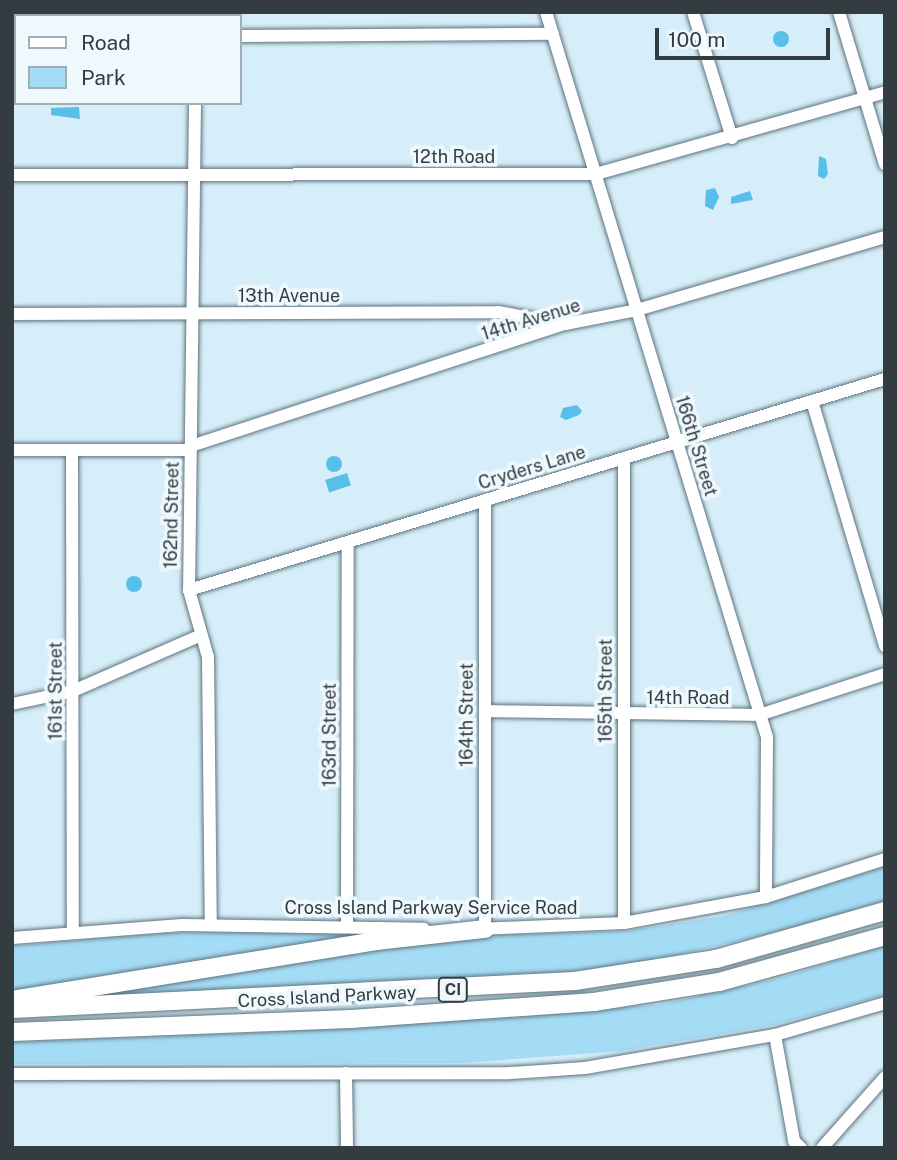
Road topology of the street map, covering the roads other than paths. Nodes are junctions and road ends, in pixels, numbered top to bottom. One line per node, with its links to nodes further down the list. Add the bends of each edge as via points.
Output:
1 (546, 12): 4 (street, 166th Street)
2 (693, 12): 9 (street)
3 (839, 12): 7 (street)
4 (554, 33): 5 (street); 11 (street, 166th Street)
5 (242, 36)
6 (885, 92): 7 (street, 12th Road)
7 (865, 98): 9 (street, 12th Road); 10 (street)
8 (195, 105): 13 (street, 162nd Street)
9 (732, 138): 11 (street, 12th Road)
10 (885, 164)
11 (596, 174): 13 (street, 12th Road); 15 (street, 166th Street)
12 (12, 175): 13 (street, 12th Road)
13 (194, 175): 17 (street, 162nd Street)
14 (885, 237): 15 (street, 14th Avenue)
15 (637, 310): 18 (street, 14th Avenue); 21 (street, 166th Street)
16 (12, 314): 17 (street, 13th Avenue)
17 (193, 314): 18 (street, 13th Avenue, via 498,312); 22 (street, 162nd Street)
18 (565, 324): 22 (street, 14th Avenue)
19 (885, 379): 20 (street, Cryders Lane)
20 (812, 401): 21 (street, Cryders Lane); 30 (street)
21 (677, 442): 25 (street, Cryders Lane); 36 (street, 166th Street)
22 (191, 448): 24 (street, 14th Avenue); 28 (street, 162nd Street)
23 (12, 450): 24 (street, 14th Avenue)
24 (72, 450): 32 (street, 161st Street)
25 (624, 458): 26 (street, Cryders Lane); 35 (street, 165th Street)
26 (485, 501): 27 (street, Cryders Lane); 34 (street, 164th Street)
27 (348, 542): 28 (street, Cryders Lane); 42 (street, 163rd Street)
28 (189, 590): 29 (street, 162nd Street)
29 (201, 635): 32 (street); 41 (street, 162nd Street, via 208,657)
30 (885, 646)
31 (885, 674): 36 (street, 14th Road)
32 (73, 691): 33 (street); 44 (street, 161st Street)
33 (12, 704)
34 (485, 711): 35 (street, 14th Road); 43 (street, 164th Street)
35 (623, 715): 36 (street, 14th Road); 40 (street, 165th Street)
36 (759, 715): 38 (street, 166th Street, via 767,737)
37 (885, 859): 38 (street, Cross Island Parkway Service Road)
38 (766, 897): 40 (street, Cross Island Parkway Service Road)
39 (885, 911): 49 (highway, Cross Island Parkway / CI, via 716,959 575,981)
40 (624, 923): 43 (street, Cross Island Parkway Service Road)
41 (211, 924): 42 (street, Cross Island Parkway Service Road); 44 (street, Cross Island Parkway Service Road)
42 (347, 928): 43 (street, Cross Island Parkway Service Road)
43 (485, 929): 47 (highway, via 376,941)
44 (74, 933): 46 (street, Cross Island Parkway Service Road)
45 (885, 936): 50 (highway, Cross Island Parkway / CI, via 719,982 594,1002 340,1019)
46 (12, 938)
47 (12, 1000)
48 (885, 1003): 51 (street)
49 (12, 1009)
50 (12, 1032)
51 (775, 1035): 52 (street, via 585,1068); 56 (street, via 794,1141)
52 (346, 1073): 53 (street); 55 (street)
53 (12, 1074)
54 (885, 1077): 57 (street)
55 (347, 1148)
56 (801, 1148)
57 (822, 1148)

